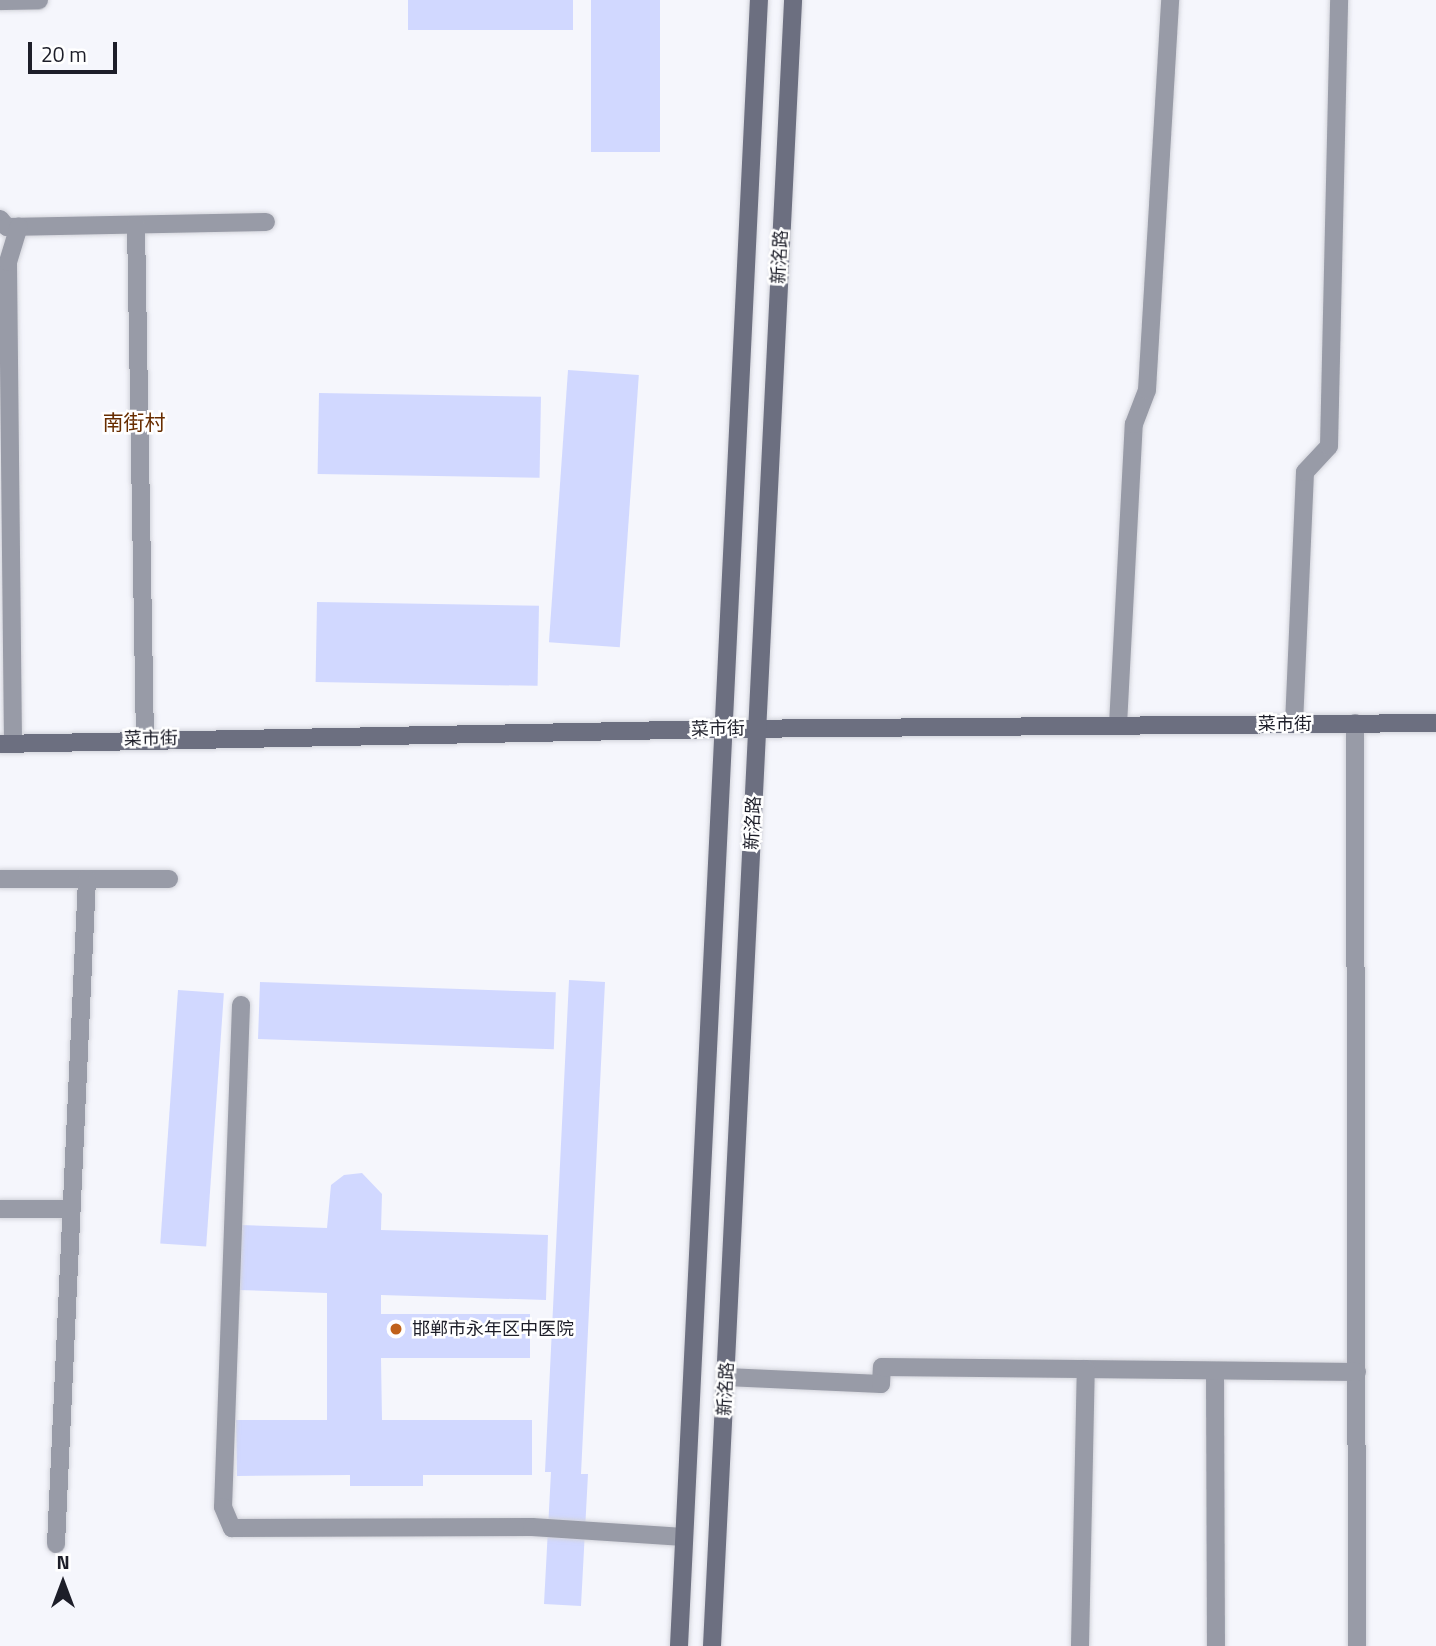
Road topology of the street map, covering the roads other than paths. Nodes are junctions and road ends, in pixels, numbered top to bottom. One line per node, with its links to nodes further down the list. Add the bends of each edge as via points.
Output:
1 (39, 0): 6 (lane)
2 (759, 0): 16 (main road, 新洺路)
3 (793, 0): 15 (main road, 新洺路)
4 (1170, 0): 14 (lane, via 1147,390 1134,424)
5 (1339, 0): 13 (lane, via 1329,446 1305,472)
6 (0, 1)
7 (0, 219): 10 (lane, via 7,227)
8 (266, 222): 9 (lane)
9 (136, 225): 10 (lane); 17 (lane)
10 (19, 227): 18 (lane, via 8,262)
11 (1355, 723): 12 (main road, 菜市街); 13 (main road, 菜市街); 27 (lane)
12 (1436, 723)
13 (1294, 724): 14 (main road, 菜市街)
14 (1118, 725): 15 (main road, 菜市街)
15 (758, 728): 16 (main road, 菜市街); 28 (main road, 新洺路)
16 (724, 729): 17 (main road, 菜市街); 29 (main road, 新洺路)
17 (145, 739): 18 (main road, 菜市街)
18 (6, 743)
19 (0, 879): 20 (lane)
20 (87, 879): 21 (lane); 24 (lane)
21 (169, 879)
22 (242, 1005): 29 (lane, via 223,1507 232,1528 532,1527)
23 (0, 1209): 24 (lane)
24 (69, 1209): 30 (lane)
25 (1086, 1369): 26 (lane); 28 (lane, via 882,1367 881,1384); 33 (lane)
26 (1215, 1370): 27 (lane); 34 (lane)
27 (1357, 1372): 35 (lane)
28 (726, 1377): 32 (main road, 新洺路)
29 (684, 1537): 31 (main road, 新洺路)
30 (56, 1544)
31 (679, 1646)
32 (712, 1646)
33 (1080, 1646)
34 (1216, 1646)
35 (1357, 1646)

